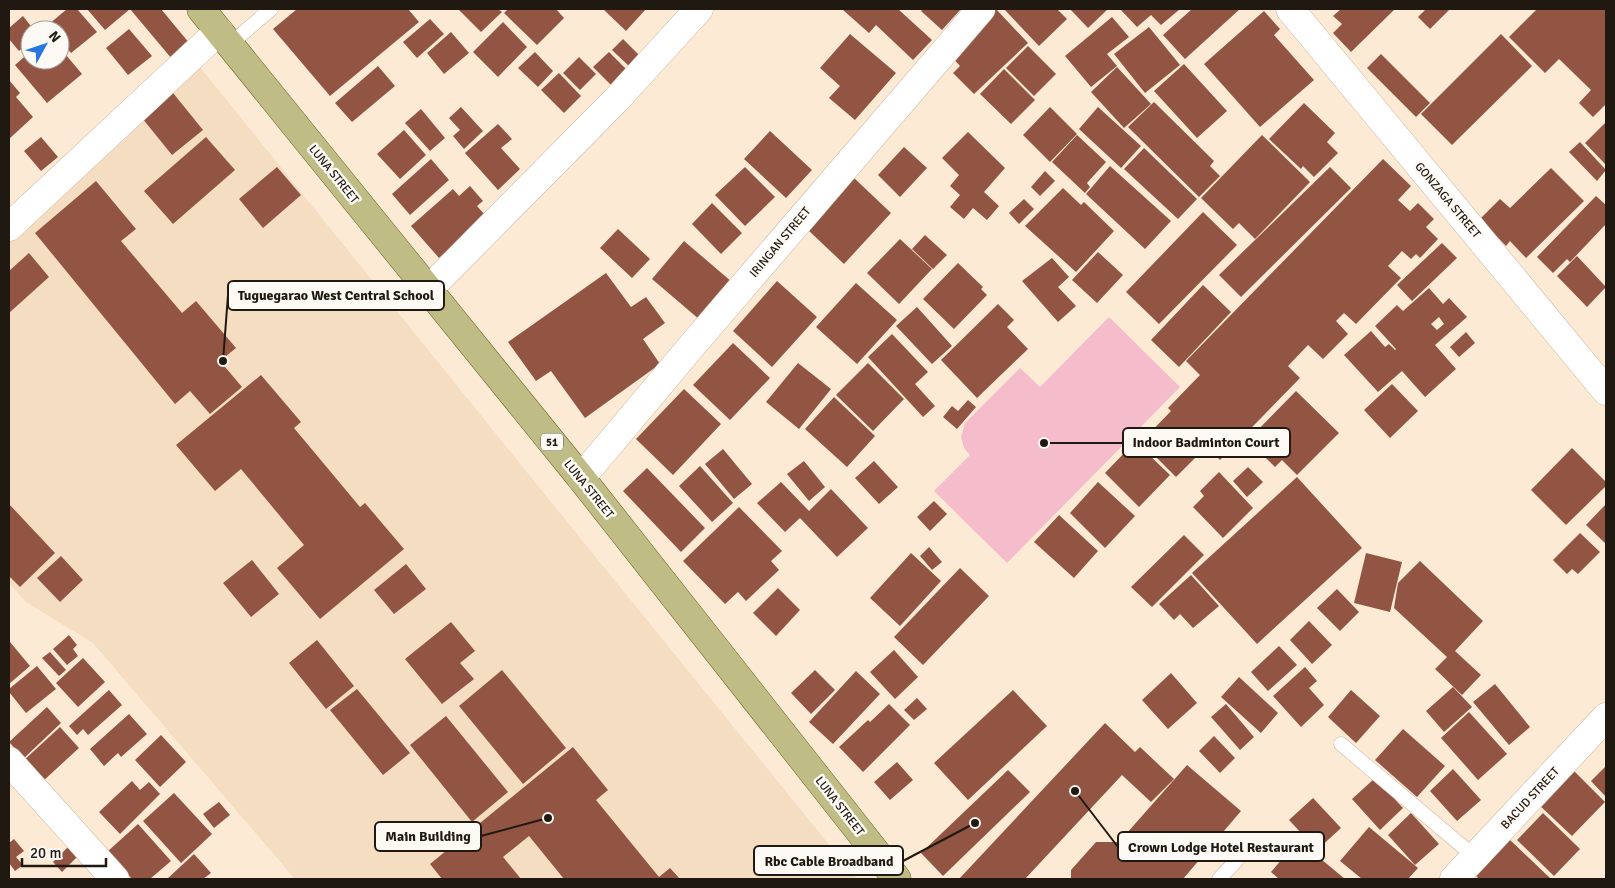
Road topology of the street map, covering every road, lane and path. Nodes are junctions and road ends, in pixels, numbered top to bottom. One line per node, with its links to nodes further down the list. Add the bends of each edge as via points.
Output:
1 (201, 9): 6 (main road, LUNA STREET / 51)
2 (271, 9): 6 (lane)
3 (699, 9): 8 (street, via 616,100)
4 (981, 9): 10 (street, IRINGAN STREET)
5 (1290, 9): 9 (street, GONZAGA STREET)
6 (224, 38): 7 (street); 8 (main road, LUNA STREET / 51)
7 (9, 227)
8 (428, 290): 10 (main road, LUNA STREET / 51)
9 (1606, 390)
10 (582, 478): 17 (main road, LUNA STREET / 51)
11 (1606, 717): 14 (street, BACUD STREET)
12 (1342, 744): 14 (lane)
13 (9, 761): 16 (street)
14 (1475, 857): 19 (street, BACUD STREET)
15 (1236, 861): 18 (lane)
16 (115, 879)
17 (897, 879)
18 (1219, 879)
19 (1454, 879)

